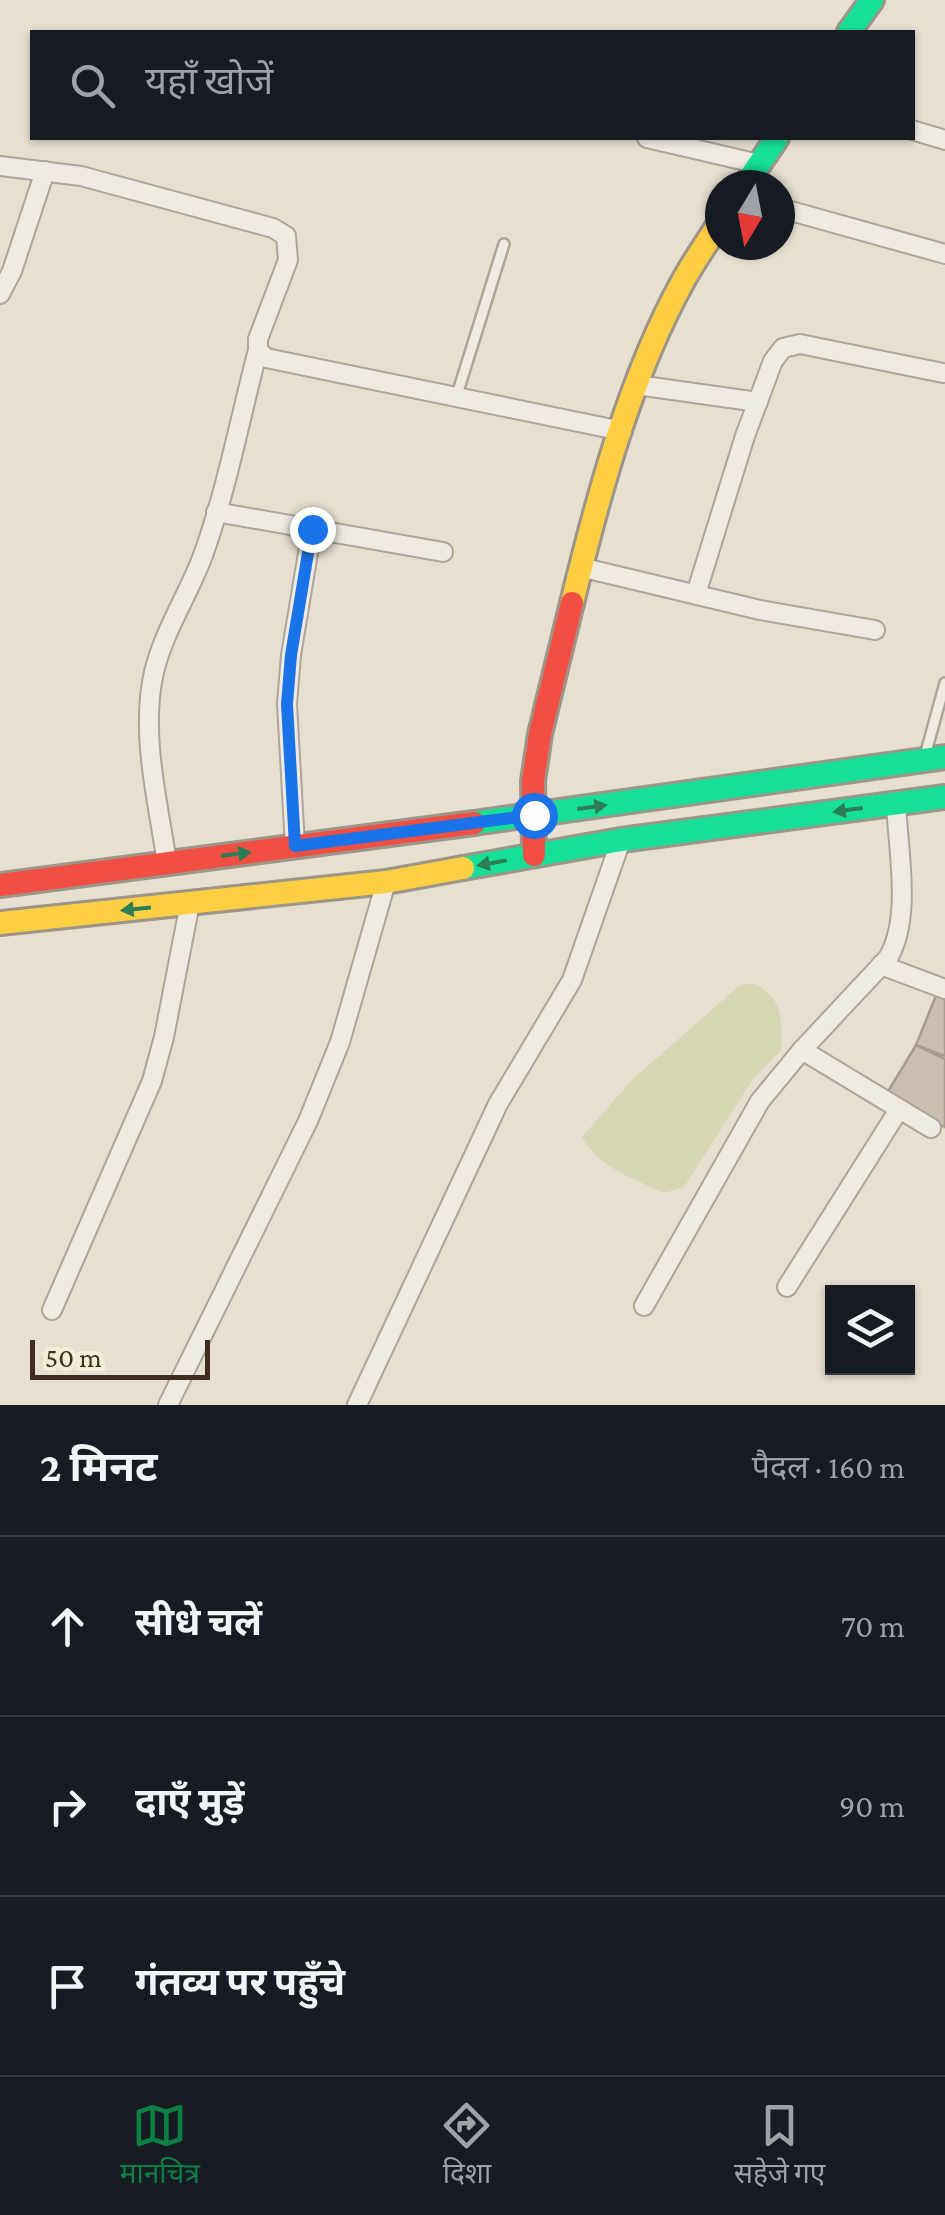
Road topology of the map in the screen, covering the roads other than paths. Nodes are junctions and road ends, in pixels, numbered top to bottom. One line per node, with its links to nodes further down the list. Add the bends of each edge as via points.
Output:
1 (872, 0): 2 (main road)
2 (850, 30)
3 (915, 131): 6 (street)
4 (656, 140): 7 (street)
5 (775, 140): 7 (main road)
6 (945, 140)
7 (759, 164): 9 (main road)
8 (0, 166): 10 (street)
9 (755, 170)
10 (45, 171): 15 (street); 16 (street, via 286,236 288,260)
11 (795, 212): 14 (street)
12 (504, 244): 19 (lane)
13 (705, 246): 18 (main road)
14 (945, 254)
15 (0, 294)
16 (258, 350): 19 (street, via 278,363); 22 (street)
17 (944, 373): 20 (street, via 800,344 783,348 773,360)
18 (637, 385): 20 (street); 21 (main road)
19 (456, 398): 21 (street)
20 (758, 402): 26 (street)
21 (622, 431): 25 (main road)
22 (216, 512): 23 (street); 36 (street, via 154,672 152,752)
23 (312, 529): 24 (street); 34 (street, via 287,704)
24 (443, 552)
25 (580, 567): 26 (street); 32 (main road, via 540,734)
26 (696, 594): 27 (street)
27 (875, 630)
28 (945, 682): 29 (lane)
29 (935, 758): 32 (main road, one-way to 29)
30 (945, 797): 31 (main road)
31 (896, 804): 33 (main road, one-way to 33); 41 (street, via 901,918 896,944)
32 (534, 815): 34 (main road); 35 (main road)
33 (621, 840): 35 (main road); 50 (street, via 572,980 498,1104)
34 (295, 846): 36 (main road, one-way to 34)
35 (534, 855): 37 (main road, one-way to 37)
36 (167, 863): 38 (main road)
37 (386, 882): 39 (main road); 49 (street, via 321,1089)
38 (0, 885)
39 (190, 903): 40 (main road, one-way to 40); 48 (street, via 152,1081)
40 (0, 923)
41 (881, 965): 42 (street); 43 (street)
42 (945, 989)
43 (802, 1050): 44 (street); 47 (street, via 760,1101)
44 (898, 1111): 45 (street); 46 (street)
45 (931, 1128)
46 (787, 1287)
47 (644, 1306)
48 (52, 1310)
49 (168, 1405)
50 (357, 1405)

